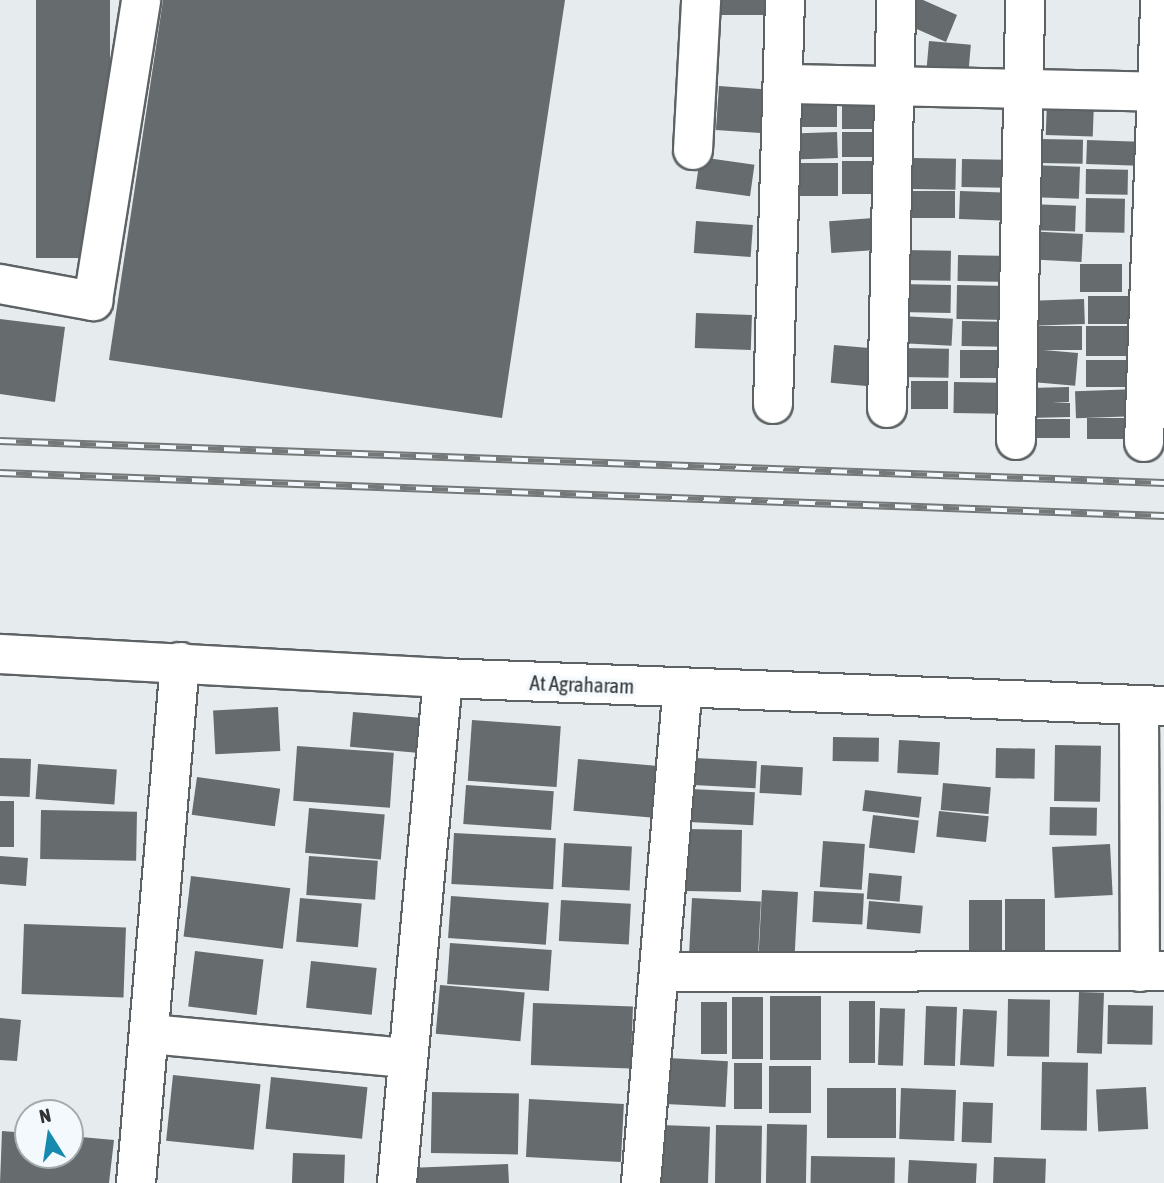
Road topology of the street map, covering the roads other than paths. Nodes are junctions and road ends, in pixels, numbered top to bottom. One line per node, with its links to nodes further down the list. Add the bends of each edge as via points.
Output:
1 (141, 0): 12 (street, via 93,300)
2 (701, 0): 11 (street)
3 (785, 0): 7 (street)
4 (897, 0): 8 (street)
5 (1025, 0): 9 (street)
6 (1160, 0): 10 (street)
7 (785, 84): 8 (street); 13 (street)
8 (895, 85): 9 (street); 14 (street)
9 (1026, 87): 10 (street); 15 (street)
10 (1162, 92): 16 (street)
11 (693, 150)
12 (0, 284)
13 (773, 404)
14 (887, 408)
15 (1016, 440)
16 (1144, 442)
17 (0, 654): 18 (street, At Agraharam)
18 (180, 662): 19 (street, At Agraharam); 24 (street)
19 (443, 678): 20 (street, At Agraharam); 25 (street)
20 (683, 688): 21 (street, At Agraharam); 23 (street)
21 (1151, 706): 22 (street)
22 (1152, 971): 23 (street)
23 (660, 972): 28 (street)
24 (151, 1034): 25 (street); 26 (street)
25 (405, 1058): 27 (street)
26 (136, 1183)
27 (397, 1183)
28 (641, 1183)

